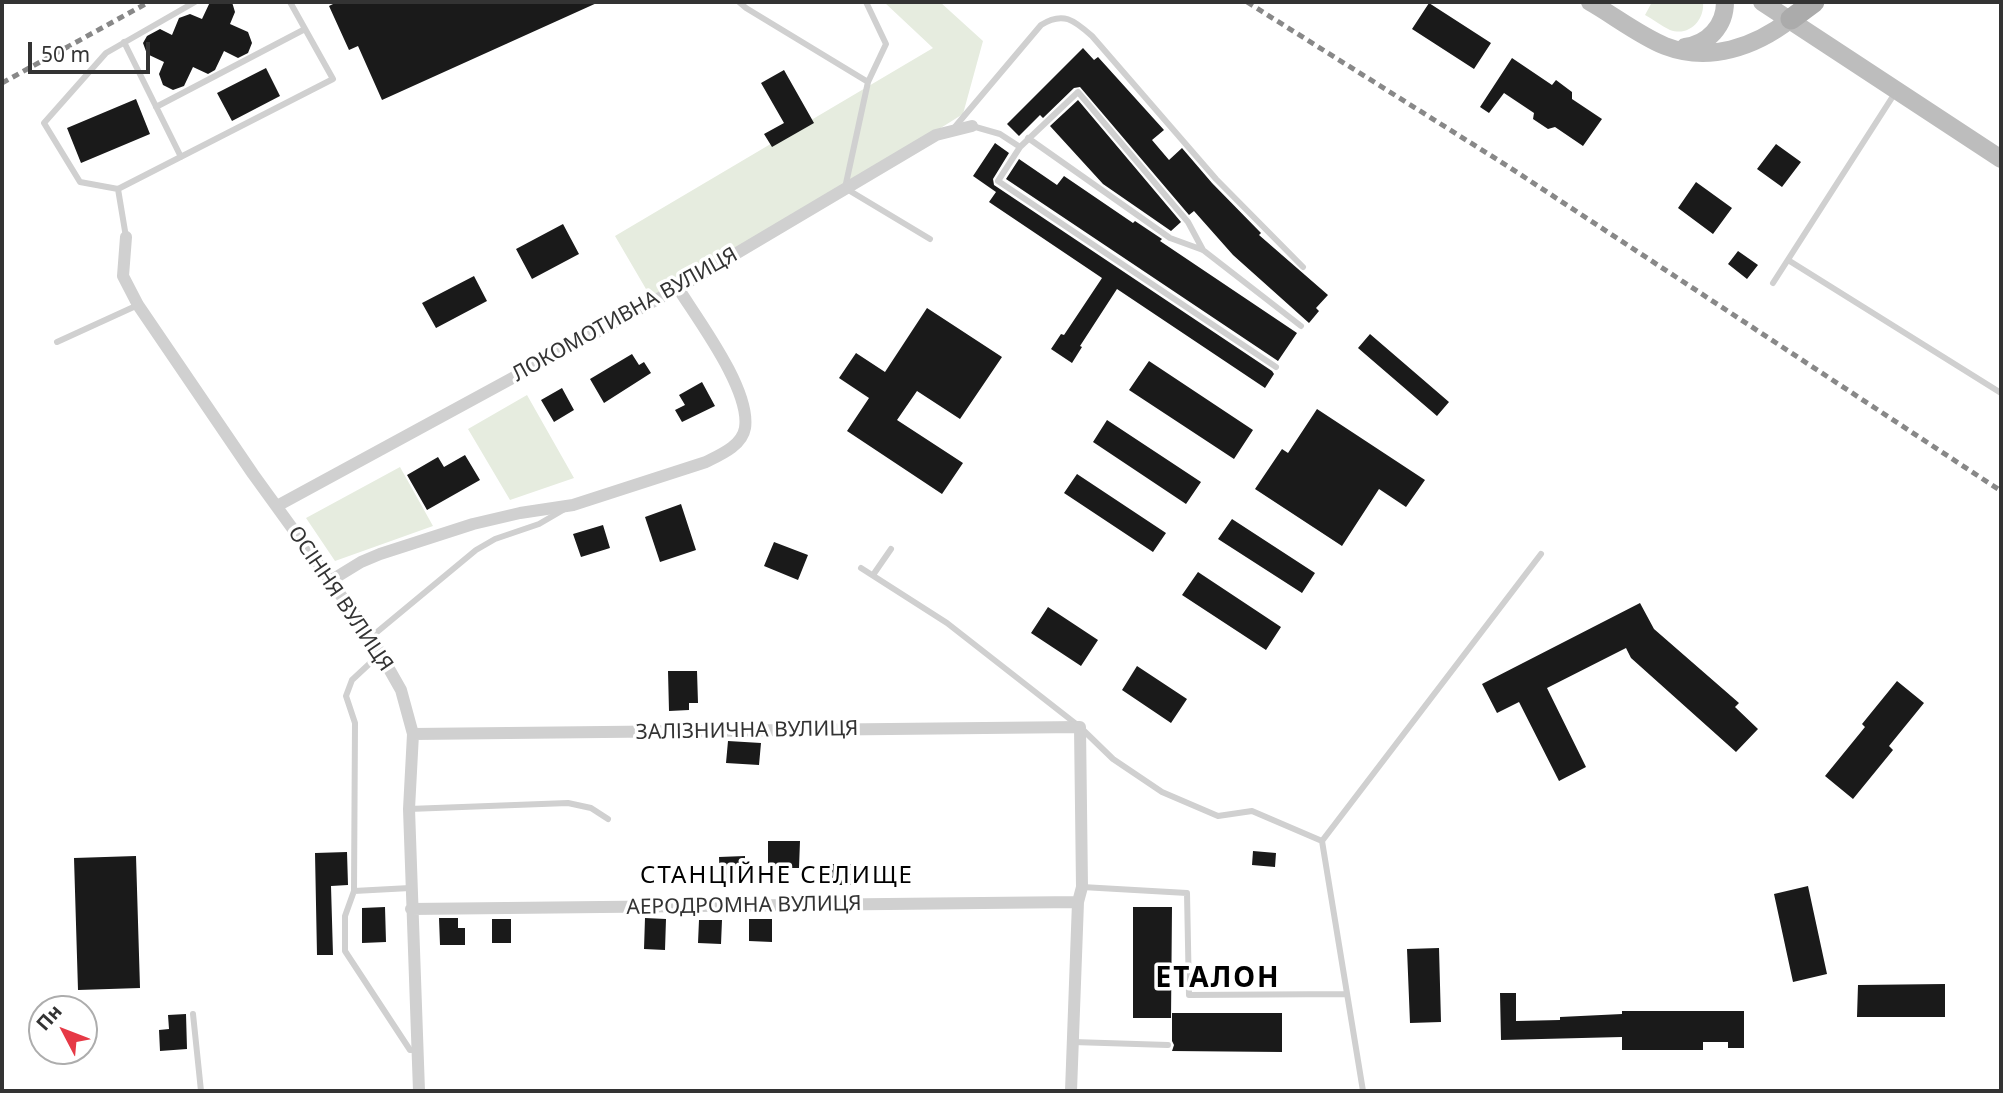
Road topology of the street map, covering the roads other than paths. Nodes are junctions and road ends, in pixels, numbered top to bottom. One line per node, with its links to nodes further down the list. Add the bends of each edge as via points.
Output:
1 (195, 2): 11 (lane)
2 (290, 2): 10 (lane)
3 (740, 2): 13 (lane)
4 (866, 2): 13 (lane, via 886,44)
5 (1590, 2): 12 (street)
6 (1724, 2): 12 (street, via 1723,17 1712,34 1695,46)
7 (1762, 2): 9 (street)
8 (1814, 2): 9 (main road)
9 (1791, 19): 12 (street, via 1770,35 1727,50 1692,54); 14 (street)
10 (305, 29): 15 (lane); 20 (lane, via 333,79)
11 (124, 42): 15 (lane); 23 (lane, via 106,53 44,123 80,182)
12 (1674, 48)
13 (869, 82): 22 (lane)
14 (1897, 89): 21 (street); 27 (lane)
15 (156, 107): 20 (lane)
16 (972, 127): 17 (street, ЛОКОМОТИВНА ВУЛИЦЯ); 19 (lane, via 1000,134)
17 (953, 129): 22 (street, ЛОКОМОТИВНА ВУЛИЦЯ); 28 (lane, via 1041,25 1060,17 1069,20 1092,36 1216,179)
18 (1028, 138): 19 (lane); 26 (lane, via 1170,238); 26 (lane, via 1078,92 1188,222)
19 (1020, 147): 34 (lane, via 999,181)
20 (181, 157): 23 (lane)
21 (2001, 159)
22 (845, 188): 25 (lane); 30 (street, ЛОКОМОТИВНА ВУЛИЦЯ)
23 (118, 189): 24 (lane)
24 (127, 237): 31 (street, ОСІННЯ ВУЛИЦЯ, via 123,276)
25 (930, 239)
26 (1203, 250): 32 (lane)
27 (1788, 260): 29 (lane); 35 (lane)
28 (1303, 267)
29 (1773, 283)
30 (678, 288): 36 (street, via 726,365 740,399 745,428 737,443 706,462); 37 (street, ЛОКОМОТИВНА ВУЛИЦЯ)
31 (138, 305): 33 (lane); 37 (street, ОСІННЯ ВУЛИЦЯ)
32 (1301, 327)
33 (57, 342)
34 (1276, 367)
35 (2001, 393)
36 (573, 505): 42 (street, via 473,524 380,554); 43 (lane, via 476,550)
37 (277, 506): 42 (street, ОСІННЯ ВУЛИЦЯ)
38 (891, 549): 41 (lane)
39 (1541, 554): 49 (lane)
40 (861, 568): 41 (lane)
41 (873, 575): 45 (lane, via 947,622)
42 (330, 581): 43 (street, ОСІННЯ ВУЛИЦЯ)
43 (371, 637): 44 (street, ОСІННЯ ВУЛИЦЯ)
44 (381, 653): 46 (street, ОСІННЯ ВУЛИЦЯ, via 401,690); 52 (lane, via 352,680 346,696 355,723)
45 (1080, 727): 46 (street, ЗАЛІЗНИЧНА ВУЛИЦЯ); 49 (lane, via 1113,759 1161,792 1218,816 1252,811); 50 (street)
46 (413, 734): 47 (street, ОСІННЯ ВУЛИЦЯ)
47 (409, 809): 48 (lane, via 568,803 591,808); 51 (street, ОСІННЯ ВУЛИЦЯ)
48 (608, 819)
49 (1322, 841): 55 (lane)
50 (1082, 887): 53 (street); 55 (lane, via 1187,893 1189,995)
51 (410, 888): 52 (lane); 54 (street, ОСІННЯ ВУЛИЦЯ)
52 (354, 891): 59 (lane, via 345,916 345,951 410,1051)
53 (1078, 902): 54 (street, АЕРОДРОМНА ВУЛИЦЯ); 57 (street)
54 (411, 909): 59 (street, ОСІННЯ ВУЛИЦЯ)
55 (1347, 994): 63 (lane)
56 (192, 1014): 60 (lane)
57 (1073, 1042): 58 (lane); 62 (street)
58 (1168, 1045)
59 (417, 1050): 61 (street, ОСІННЯ ВУЛИЦЯ)
60 (201, 1091)
61 (419, 1091)
62 (1071, 1091)
63 (1363, 1091)

